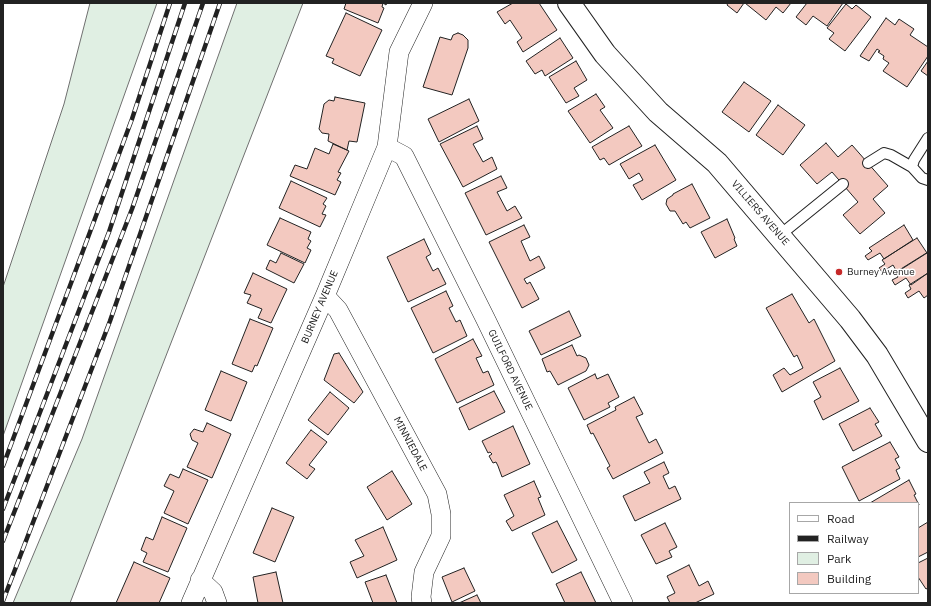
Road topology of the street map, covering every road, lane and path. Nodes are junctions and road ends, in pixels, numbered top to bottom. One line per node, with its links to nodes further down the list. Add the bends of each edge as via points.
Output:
1 (423, 3): 4 (street, BURNEY AVENUE, via 399,52)
2 (569, 3): 9 (street, VILLIERS AVENUE, via 610,60 658,112 717,163)
3 (928, 138): 6 (lane)
4 (387, 147): 10 (street, BURNEY AVENUE); 16 (street, GUILFORD AVENUE, via 404,156)
5 (868, 163): 6 (lane, via 884,153)
6 (912, 167): 7 (lane, via 922,178)
7 (928, 180)
8 (843, 184): 9 (lane)
9 (780, 235): 11 (street, VILLIERS AVENUE, via 850,318 877,355)
10 (326, 296): 12 (street, BURNEY AVENUE); 15 (street, MINNIEDALE, via 338,310 437,494 441,514 441,536 424,572)
11 (928, 441)
12 (200, 580): 13 (street, BURNEY AVENUE); 14 (street, via 213,592)
13 (191, 603)
14 (217, 603)
15 (422, 603)
16 (623, 603)

